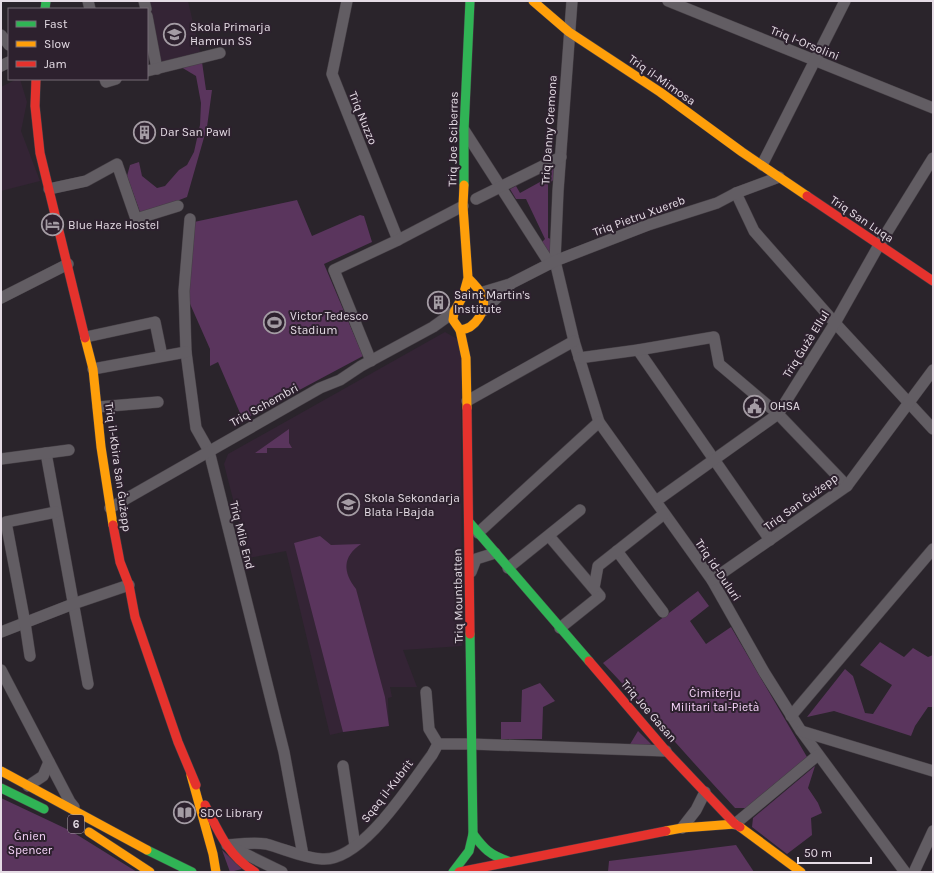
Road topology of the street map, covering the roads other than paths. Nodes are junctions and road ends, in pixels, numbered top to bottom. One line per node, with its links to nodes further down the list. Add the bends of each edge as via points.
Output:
1 (347, 1): 30 (street, Triq Nuzzo, via 332,74)
2 (470, 1): 18 (main road, Triq Joe Sciberras)
3 (533, 1): 8 (main road, Triq il-Mimosa)
4 (572, 1): 8 (street, Triq Danny Cremona)
5 (668, 1): 12 (street, Triq l-Orsolini)
6 (845, 1): 12 (street)
7 (148, 27): 13 (street)
8 (569, 32): 19 (street, Triq Danny Cremona); 21 (main road, Triq il-Mimosa, via 660,92)
9 (1, 35): 10 (street)
10 (8, 44)
11 (220, 53): 13 (street)
12 (815, 61): 17 (street, Triq l-Orsolini); 21 (street)
13 (152, 70)
14 (30, 80): 16 (street)
15 (36, 80): 16 (main road, Triq il-Kbira San Ġużepp)
16 (34, 95): 24 (main road, Triq il-Kbira San Ġużepp, via 43,170)
17 (933, 108)
18 (464, 130): 23 (street); 28 (main road, Triq Joe Sciberras)
19 (561, 157): 23 (street); 32 (street, Triq Danny Cremona)
20 (933, 158): 31 (street, Triq Ġużè Ellul)
21 (762, 165): 22 (main road, Triq il-Mimosa)
22 (779, 177): 25 (street, Triq Pietru Xuereb); 31 (main road, Triq San Luqa)
23 (500, 187): 26 (street); 32 (street)
24 (49, 189): 27 (street, via 86,181 117,164 136,220); 33 (main road, Triq il-Kbira San Ġużepp)
25 (736, 193): 32 (street, Triq Pietru Xuereb, via 717,203 648,225); 42 (street, via 754,231)
26 (476, 199)
27 (178, 206)
28 (463, 206): 30 (street); 34 (main road, Triq Joe Sciberras)
29 (190, 219): 49 (street, Triq Mile End, via 184,291)
30 (398, 240): 53 (street, via 334,270)
31 (879, 245): 35 (main road, Triq San Luqa); 42 (street, Triq Ġużè Ellul)
32 (553, 262): 36 (street, Triq Pietru Xuereb); 47 (street, Triq id-Duluri)
33 (68, 264): 39 (street); 46 (main road, Triq il-Kbira San Ġużepp)
34 (468, 278): 37 (main road); 38 (main road, Triq Joe Sciberras)
35 (933, 281)
36 (510, 284): 37 (street, Triq Pietru Xuereb); 40 (street, Triq Pietru Xuereb)
37 (480, 293): 38 (main road, via 469,291); 40 (main road, via 483,298)
38 (463, 296): 41 (main road, Triq Joe Sciberras)
39 (1, 298)
40 (483, 311): 44 (main road)
41 (454, 312): 43 (street, Triq Schembri); 45 (main road, via 453,320)
42 (835, 323): 58 (street); 60 (street, Triq Ġużè Ellul)
43 (433, 327): 45 (street, Triq Schembri); 53 (street, Triq Schembri)
44 (471, 327): 45 (main road, via 465,331); 51 (main road, Triq Mountbatten)
45 (458, 328): 51 (main road, Triq Mountbatten)
46 (86, 337): 50 (street, via 154,322); 54 (main road, Triq il-Kbira San Ġużepp)
47 (574, 341): 52 (street, Triq id-Duluri); 56 (street)
48 (638, 350): 52 (street); 60 (street, via 714,337 719,364); 67 (street)
49 (186, 352): 50 (street); 64 (street, Triq Mile End, via 196,428)
50 (162, 356): 54 (street)
51 (466, 358): 56 (main road, Triq Mountbatten)
52 (579, 358): 61 (street, Triq id-Duluri)
53 (371, 361): 64 (street, Triq Schembri)
54 (93, 369): 59 (main road, Triq il-Kbira San Ġużepp)
55 (933, 370): 58 (street, Triq San Ġużepp)
56 (467, 401): 74 (main road, Triq Mountbatten)
57 (158, 402): 59 (street)
58 (909, 402): 62 (street); 68 (street, Triq San Ġużepp)
59 (98, 407): 70 (main road, Triq il-Kbira San Ġużepp)
60 (778, 414): 67 (street, Triq Ġużè Ellul); 68 (street)
61 (599, 422): 69 (street, Triq id-Duluri); 75 (street)
62 (933, 429)
63 (69, 450): 65 (street)
64 (208, 451): 70 (street, Triq Schembri); 120 (street, Triq Mile End, via 284,752)
65 (46, 453): 66 (street); 72 (street)
66 (1, 459)
67 (713, 460): 69 (street, Triq Ġużè Ellul); 77 (street)
68 (847, 486): 77 (street, Triq San Ġużepp)
69 (656, 501): 73 (street, Triq id-Duluri)
70 (110, 508): 84 (main road, Triq il-Kbira San Ġużepp, via 120,562)
71 (580, 510): 76 (street)
72 (56, 512): 86 (street); 88 (street, via 6,522)
73 (664, 514): 79 (street); 83 (street, Triq id-Duluri)
74 (469, 522): 75 (main road, Triq Joe Gasan); 82 (main road, Triq Mountbatten)
75 (478, 533): 80 (main road, Triq Joe Gasan)
76 (549, 536): 81 (street); 85 (street)
77 (770, 540): 83 (street, Triq San Ġużepp)
78 (933, 549): 95 (street)
79 (617, 551): 85 (street, via 598,566); 87 (street)
80 (495, 553): 81 (main road, Triq Joe Gasan); 82 (street, via 476,560)
81 (508, 568): 89 (main road, Triq Joe Gasan)
82 (469, 577): 98 (main road, Triq Mountbatten)
83 (712, 580): 95 (street, Triq id-Duluri)
84 (129, 584): 86 (street); 106 (main road, Triq il-Kbira San Ġużepp, via 135,617)
85 (597, 592): 89 (street)
86 (73, 604): 88 (street); 93 (street)
87 (663, 612)
88 (25, 623): 90 (street); 91 (street)
89 (560, 628): 99 (main road, Triq Joe Gasan)
90 (1, 632)
91 (30, 656)
92 (1, 670): 102 (street)
93 (88, 684)
94 (426, 692): 97 (street, via 429,729)
95 (792, 716): 96 (street, Triq id-Duluri)
96 (801, 731): 100 (street, Triq id-Duluri); 104 (street)
97 (438, 744): 98 (street); 119 (street, Sqaq il-Kubrit, via 381,823)
98 (472, 744): 99 (street); 117 (main road, Triq Mountbatten)
99 (666, 751): 109 (main road, Triq Joe Gasan)
100 (818, 755): 113 (street); 131 (street, Triq id-Duluri)
101 (1, 761): 107 (street)
102 (49, 762): 107 (street, via 42,776); 112 (street, via 70,802)
103 (343, 766): 119 (street)
104 (933, 770)
105 (1, 771): 107 (main road, 6)
106 (191, 775): 110 (main road, Triq il-Kbira San Ġużepp); 125 (main road)
107 (31, 784): 112 (main road, 6, via 52,800)
108 (1, 788): 111 (main road, 6)
109 (705, 792): 113 (main road, Triq Joe Gasan); 115 (street, via 696,810)
110 (205, 803): 118 (main road, Triq il-Kbira San Ġużepp); 122 (main road)
111 (54, 813)
112 (79, 813): 124 (main road, 6)
113 (735, 824): 115 (main road); 130 (main road, Triq Joe Gasan)
114 (80, 827): 123 (main road, 6)
115 (682, 828): 121 (main road)
116 (933, 830): 132 (street)
117 (473, 834): 121 (main road, via 493,857); 128 (main road, Triq Mountbatten, via 469,852)
118 (227, 845): 120 (street, Sqaq il-Kubrit, via 264,844); 126 (main road, Triq il-Kbira San Ġużepp, via 235,857); 127 (street)
119 (356, 846): 120 (street, Sqaq il-Kubrit, via 342,856 323,860)
120 (303, 855)
121 (508, 861): 129 (main road)
122 (224, 866)
123 (148, 870)
124 (192, 872)
125 (216, 872)
126 (255, 872)
127 (282, 872)
128 (453, 872)
129 (459, 872)
130 (800, 872)
131 (905, 872)
132 (914, 872)

